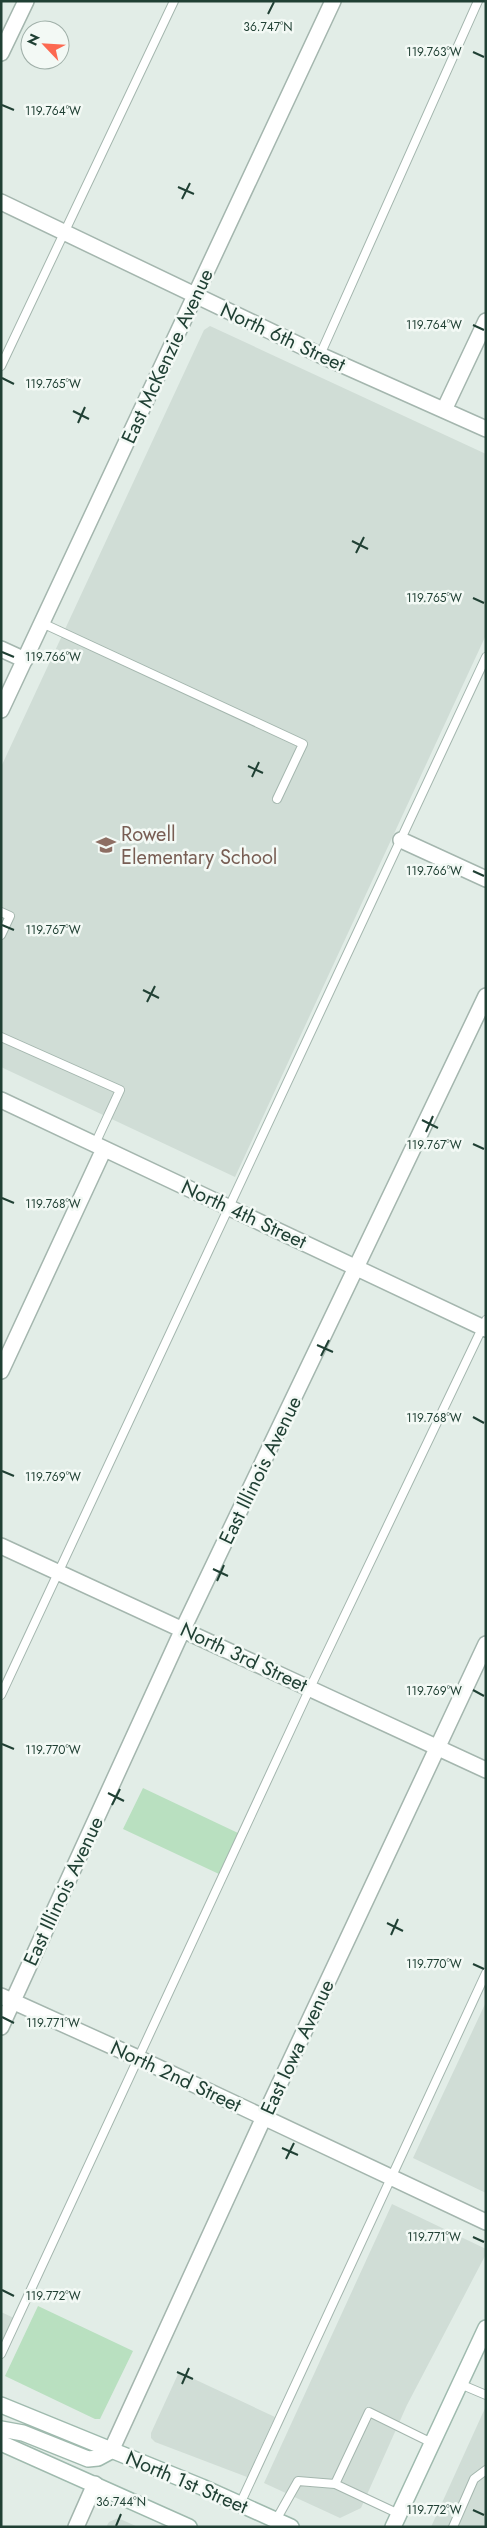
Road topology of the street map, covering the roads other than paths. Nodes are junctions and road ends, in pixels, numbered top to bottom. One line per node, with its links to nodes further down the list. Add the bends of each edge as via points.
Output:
1 (26, 1): 5 (street)
2 (174, 1): 7 (lane)
3 (333, 1): 8 (street, East McKenzie Avenue)
4 (478, 1): 10 (lane)
5 (1, 53)
6 (1, 202): 7 (street, North 6th Street)
7 (63, 232): 8 (street, North 6th Street); 11 (lane)
8 (196, 295): 10 (street, North 6th Street); 14 (street, East McKenzie Avenue)
9 (486, 321): 12 (street)
10 (320, 355): 12 (street, North 6th Street)
11 (1, 366)
12 (444, 410): 13 (street, North 6th Street)
13 (486, 429)
14 (42, 624): 17 (street, East McKenzie Avenue); 19 (lane, via 303,744)
15 (1, 649): 17 (street)
16 (486, 657): 20 (lane)
17 (25, 660): 18 (street, East McKenzie Avenue)
18 (1, 710)
19 (277, 799)
20 (401, 840): 21 (street); 28 (lane)
21 (486, 879)
22 (1, 912): 23 (lane, via 10,916)
23 (1, 935)
24 (486, 996): 29 (street, East Illinois Avenue)
25 (1, 1037): 27 (lane, via 120,1090)
26 (1, 1100): 27 (street, North 4th Street)
27 (100, 1146): 28 (street, North 4th Street); 31 (street)
28 (230, 1208): 29 (street, North 4th Street); 33 (lane)
29 (356, 1268): 30 (street, North 4th Street); 34 (street, East Illinois Avenue)
30 (485, 1326): 36 (lane)
31 (1, 1371)
32 (1, 1546): 33 (street, North 3rd Street)
33 (59, 1571): 34 (street, North 3rd Street); 37 (lane)
34 (183, 1629): 36 (street, North 3rd Street); 41 (street, East Illinois Avenue)
35 (486, 1644): 38 (street, East Iowa Avenue)
36 (310, 1688): 38 (street, North 3rd Street); 43 (lane)
37 (1, 1695)
38 (436, 1747): 39 (street, North 3rd Street); 44 (street, East Iowa Avenue)
39 (486, 1770)
40 (486, 1973): 45 (lane)
41 (7, 1999): 42 (street, East Illinois Avenue); 43 (street, North 2nd Street)
42 (1, 2027)
43 (138, 2058): 44 (street, North 2nd Street); 48 (lane)
44 (264, 2117): 45 (street, North 2nd Street); 55 (street, East Iowa Avenue)
45 (390, 2177): 46 (street, North 2nd Street); 59 (lane)
46 (486, 2222)
47 (486, 2328): 49 (street)
48 (1, 2354)
49 (460, 2384): 50 (lane); 53 (street)
50 (486, 2395)
51 (1, 2405): 55 (street, North 1st Street)
52 (1, 2429): 55 (street, via 23,2433 88,2458 98,2458)
53 (432, 2442): 58 (lane, via 369,2412); 61 (street)
54 (1, 2443): 57 (street)
55 (111, 2451): 59 (street, North 1st Street)
56 (486, 2470): 65 (lane, via 474,2479)
57 (96, 2484): 62 (street); 63 (street)
58 (335, 2484): 60 (lane, via 298,2481); 61 (lane)
59 (240, 2504): 60 (street, North 1st Street)
60 (276, 2520): 64 (street, North 1st Street)
61 (396, 2521)
62 (185, 2525)
63 (76, 2527)
64 (291, 2527)
65 (452, 2527)

